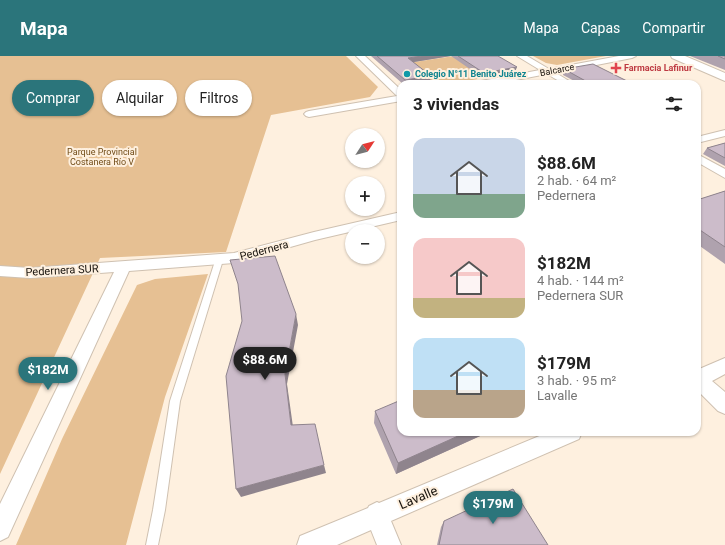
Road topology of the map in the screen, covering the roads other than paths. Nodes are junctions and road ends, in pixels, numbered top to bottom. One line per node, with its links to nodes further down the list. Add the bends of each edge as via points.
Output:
1 (360, 56): 9 (street)
2 (521, 56): 5 (street)
3 (632, 56): 5 (street, Balcarce)
4 (676, 56): 6 (main road)
5 (548, 72): 7 (street, Balcarce); 8 (street)
6 (725, 77)
7 (503, 80)
8 (563, 80)
9 (397, 91)
10 (397, 99): 11 (street)
11 (309, 114)
12 (725, 133): 13 (street)
13 (701, 139)
14 (701, 159): 15 (street)
15 (725, 174)
16 (397, 217): 17 (street, Pedernera)
17 (219, 260): 18 (street, Pedernera); 27 (lane, via 175,401)
18 (124, 267): 19 (street, Pedernera SUR, via 30,273); 26 (street)
19 (0, 271)
20 (725, 366): 21 (street)
21 (701, 376)
22 (701, 382): 23 (street)
23 (725, 405)
24 (562, 436): 25 (street, Lavalle)
25 (377, 514): 28 (street, Lavalle); 29 (street)
26 (0, 529)
27 (152, 545)
28 (309, 545)
29 (389, 545)

